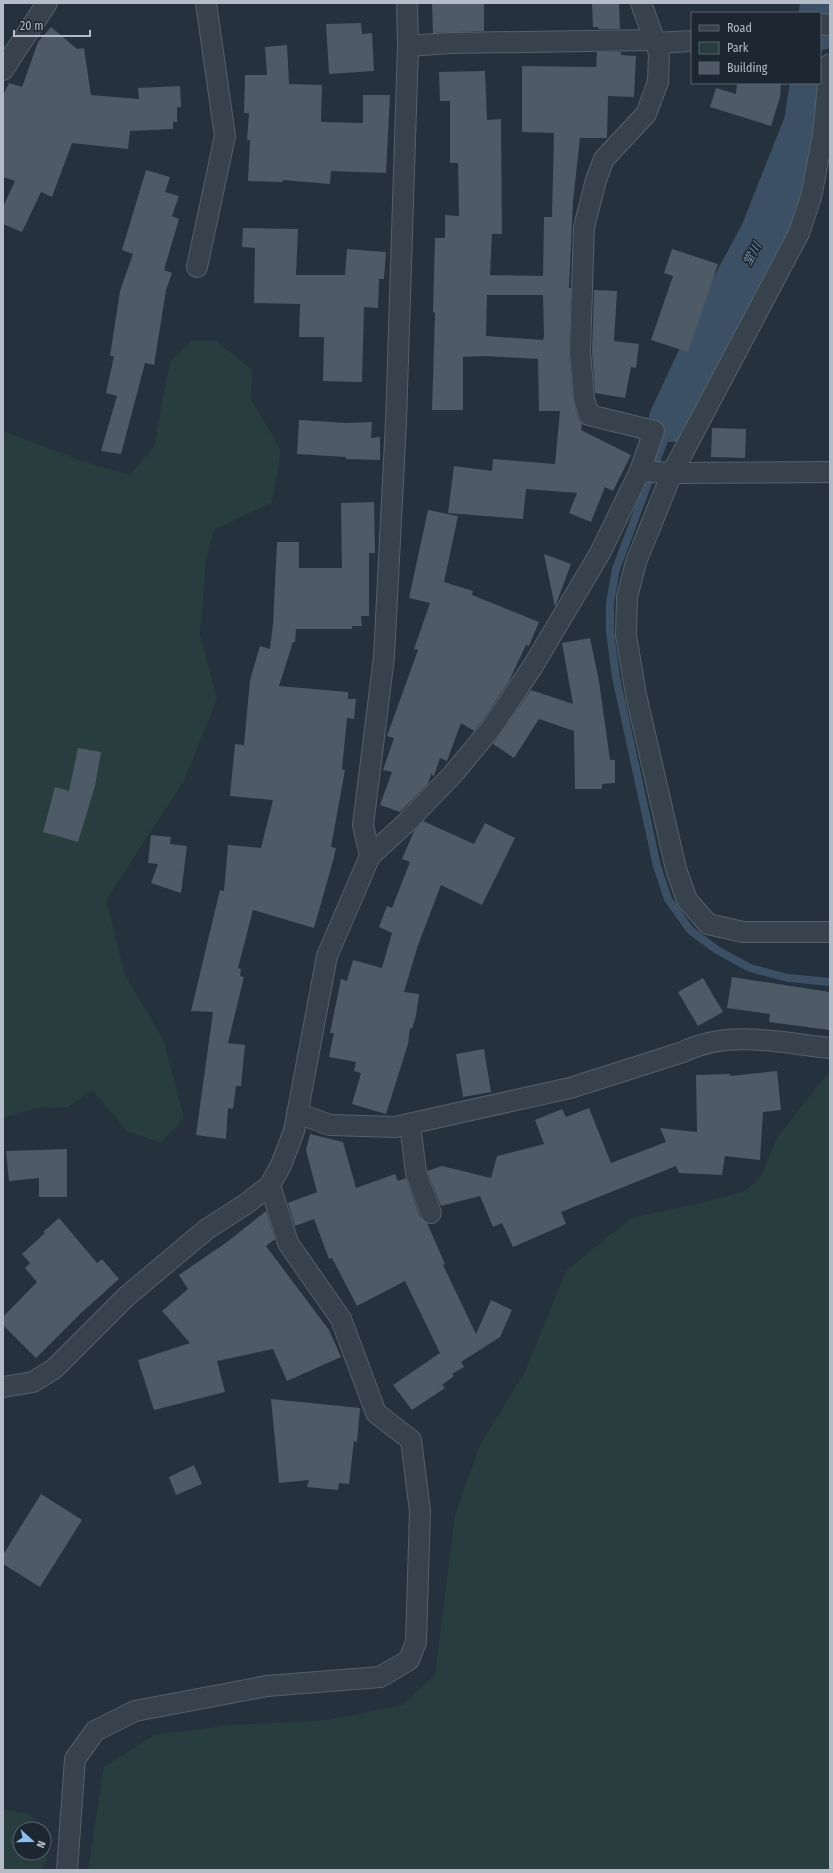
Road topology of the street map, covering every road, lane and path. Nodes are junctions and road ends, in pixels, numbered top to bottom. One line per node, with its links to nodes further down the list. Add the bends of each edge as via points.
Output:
1 (47, 3): 9 (street)
2 (206, 3): 10 (street, via 225,136)
3 (407, 3): 7 (street)
4 (641, 3): 6 (street)
5 (691, 41): 6 (street)
6 (655, 42): 7 (street, via 450,43); 11 (street, via 659,52 658,82 646,114 604,159 596,180 584,227 581,296 580,352 584,399 589,415 654,431)
7 (408, 46): 14 (street, via 396,422 384,649 363,825)
8 (830, 64): 13 (street, via 823,135 811,197 798,233)
9 (3, 70)
10 (197, 267)
11 (643, 472): 13 (street); 14 (street, via 600,553 533,666 492,726 454,773)
12 (830, 472): 13 (street)
13 (669, 473): 15 (street, via 636,562 628,597 626,635 636,695 676,869 687,900 708,924 743,932)
14 (370, 856): 17 (street, via 327,956)
15 (830, 932)
16 (830, 1048): 18 (street, via 744,1038 696,1045 683,1052 570,1088)
17 (297, 1113): 18 (street, via 330,1125 395,1127); 19 (street, via 294,1131)
18 (410, 1124): 20 (street, via 416,1173)
19 (270, 1185): 21 (street, via 207,1229 127,1296 54,1370 33,1382); 22 (street, via 288,1243 341,1319 376,1413 411,1440 420,1512 416,1642 409,1660 380,1677 267,1686 135,1711 95,1731 75,1759)
20 (431, 1213)
21 (3, 1387)
22 (67, 1870)

